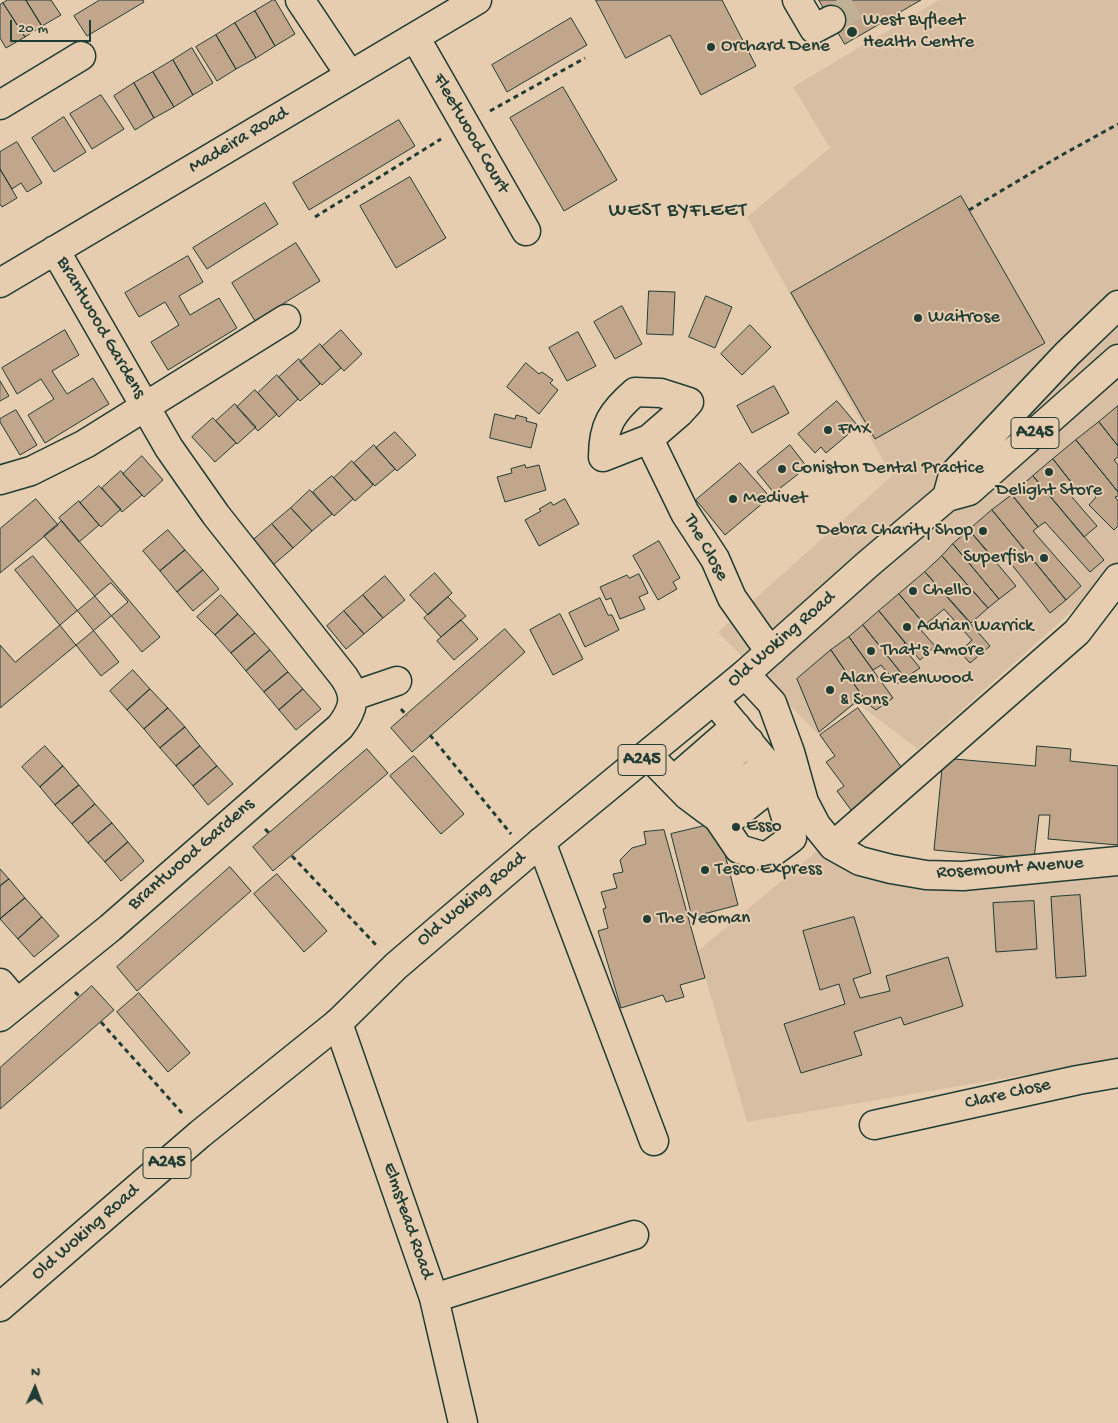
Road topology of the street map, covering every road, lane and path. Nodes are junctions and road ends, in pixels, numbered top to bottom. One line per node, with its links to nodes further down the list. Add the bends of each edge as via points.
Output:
1 (300, 0): 7 (street)
2 (477, 0): 5 (street, Madeira Road)
3 (797, 0): 4 (street, via 814,29)
4 (831, 20)
5 (414, 37): 7 (street, Madeira Road); 11 (street, Fleetwood Court)
6 (81, 56): 8 (street)
7 (350, 75): 12 (street, Madeira Road)
8 (0, 105)
9 (1118, 124): 10 (path)
10 (969, 210)
11 (526, 231)
12 (55, 250): 13 (street, Madeira Road); 17 (street, Brantwood Gardens)
13 (0, 283)
14 (1118, 305): 20 (street, A245, via 953,475)
15 (286, 319): 17 (street, Brantwood Gardens)
16 (1118, 359): 20 (street, Old Woking Road / A245, via 969,491)
17 (144, 406): 19 (street, via 85,444 31,471); 25 (street, Brantwood Gardens, via 216,515 344,677)
18 (649, 439): 22 (street, The Close, via 685,513 715,559 732,598)
19 (0, 480)
20 (947, 497): 22 (street, Old Woking Road / A245)
21 (1118, 578): 32 (street, via 1077,632)
22 (772, 650): 23 (street, Old Woking Road / A245)
23 (745, 674): 26 (street, Old Woking Road / A245); 32 (street, Rosemount Avenue, via 772,704 804,802 816,825)
24 (398, 681): 25 (street)
25 (353, 696): 37 (street, Brantwood Gardens, via 348,716 340,726 110,928)
26 (714, 700): 27 (street); 29 (street, Old Woking Road / A245)
27 (742, 734): 30 (street); 31 (street)
28 (430, 735): 33 (path)
29 (648, 755): 31 (street); 33 (street, Old Woking Road / A245)
30 (772, 773): 31 (street); 31 (street, via 792,838 766,857 739,849)
31 (698, 803)
32 (833, 846): 35 (street, Rosemount Avenue, via 860,861 926,875 963,876)
33 (534, 848): 36 (street, Old Woking Road / A245); 43 (street)
34 (292, 856): 36 (path)
35 (1118, 861)
36 (396, 966): 39 (street, Old Woking Road / A245)
37 (6, 1001)
38 (101, 1022): 42 (path)
39 (338, 1023): 42 (street, Old Woking Road / A245); 45 (street, Elmstead Road)
40 (1118, 1073): 41 (street, Clare Close, via 1078,1080)
41 (892, 1130)
42 (200, 1134): 46 (street, Old Woking Road / A245)
43 (654, 1141)
44 (634, 1235): 45 (street)
45 (434, 1298): 47 (street, Elmstead Road)
46 (0, 1306)
47 (464, 1423)

